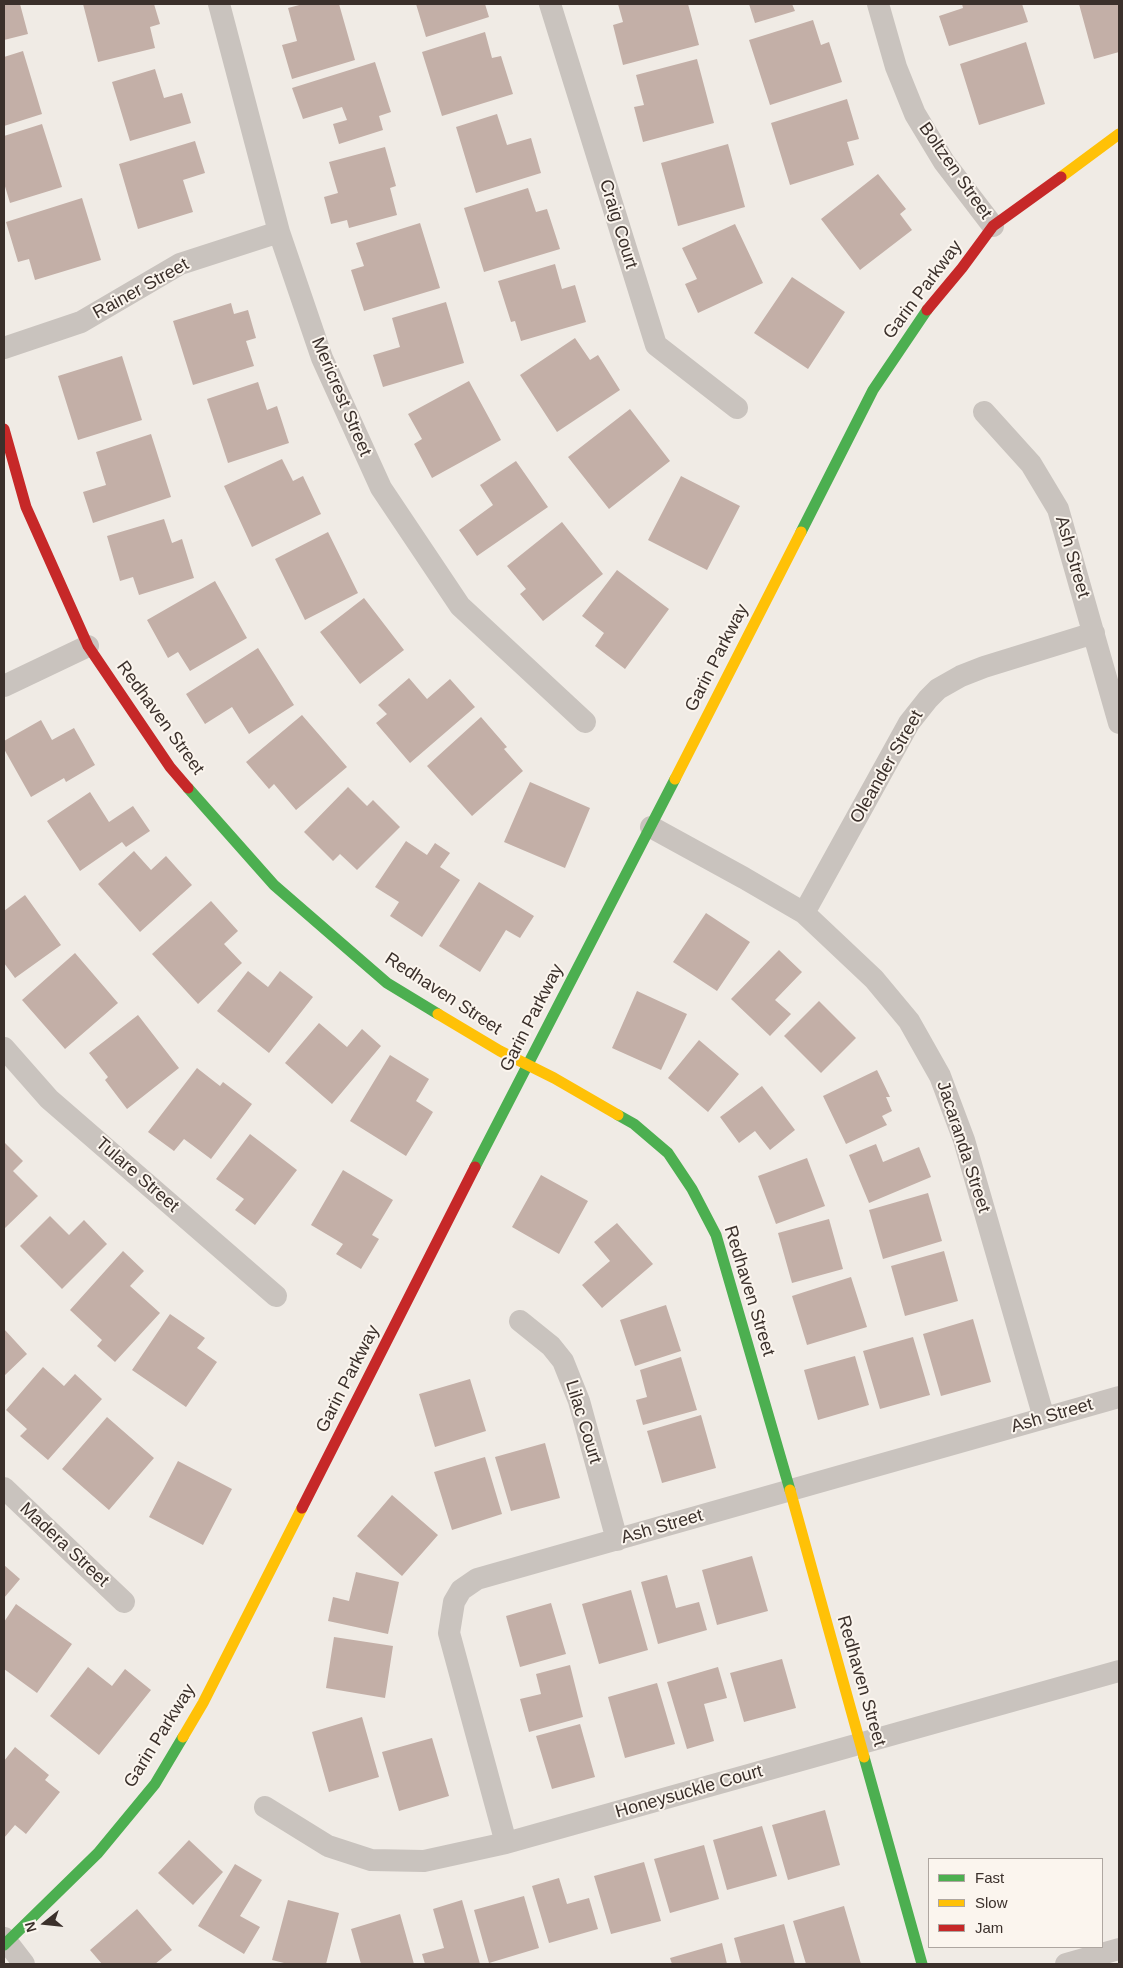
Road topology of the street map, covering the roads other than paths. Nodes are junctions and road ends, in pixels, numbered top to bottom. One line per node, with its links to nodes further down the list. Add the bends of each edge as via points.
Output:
1 (220, 4): 6 (street, Mericrest Street)
2 (550, 4): 8 (street, Craig Court, via 656,345)
3 (878, 4): 5 (street, Boltzen Street, via 896,67 915,114 944,162)
4 (1119, 134): 5 (street, Garin Parkway)
5 (993, 226): 16 (street, Garin Parkway, via 919,319 873,390)
6 (279, 232): 7 (street, Rainer Street, via 180,264 81,322); 14 (street, Mericrest Street, via 322,358 381,488 460,606)
7 (4, 348)
8 (737, 408)
9 (984, 412): 11 (street, Ash Street, via 1031,464 1058,509)
10 (4, 429): 12 (street, Redhaven Street, via 26,507)
11 (1094, 633): 15 (street, Ash Street); 17 (street, Oleander Street, via 984,667 938,689 909,723)
12 (88, 646): 13 (street); 19 (street, Redhaven Street, via 170,767 274,885 387,983 500,1051)
13 (4, 686)
14 (585, 722)
15 (1119, 723)
16 (651, 827): 17 (street, Jacaranda Street); 19 (street, Garin Parkway)
17 (804, 913): 23 (street, Jacaranda Street, via 880,986 909,1021 940,1076 964,1140)
18 (4, 1048): 20 (street, Tulare Street, via 49,1099)
19 (528, 1064): 25 (street, Redhaven Street, via 634,1124 668,1153 692,1189 716,1235); 32 (street, Garin Parkway, via 198,1711 150,1790 98,1853)
20 (276, 1296)
21 (520, 1322): 26 (street, Lilac Court, via 552,1346 563,1361 579,1401)
22 (1119, 1397): 23 (street, Ash Street)
23 (1044, 1418): 25 (street, Ash Street)
24 (4, 1488): 27 (street, Madera Street)
25 (790, 1490): 26 (street, Ash Street); 29 (street, Redhaven Street)
26 (617, 1540): 31 (street, Ash Street, via 477,1579 461,1590 454,1602 449,1633)
27 (124, 1602)
28 (1119, 1671): 29 (street, Honeysuckle Court)
29 (861, 1744): 31 (street, Honeysuckle Court); 35 (street, Redhaven Street)
30 (265, 1807): 31 (street, Honeysuckle Court, via 328,1846 371,1860 424,1861)
31 (506, 1843)
32 (5, 1942): 34 (street)
33 (1119, 1949): 36 (street)
34 (24, 1964)
35 (922, 1964)
36 (1066, 1964)

